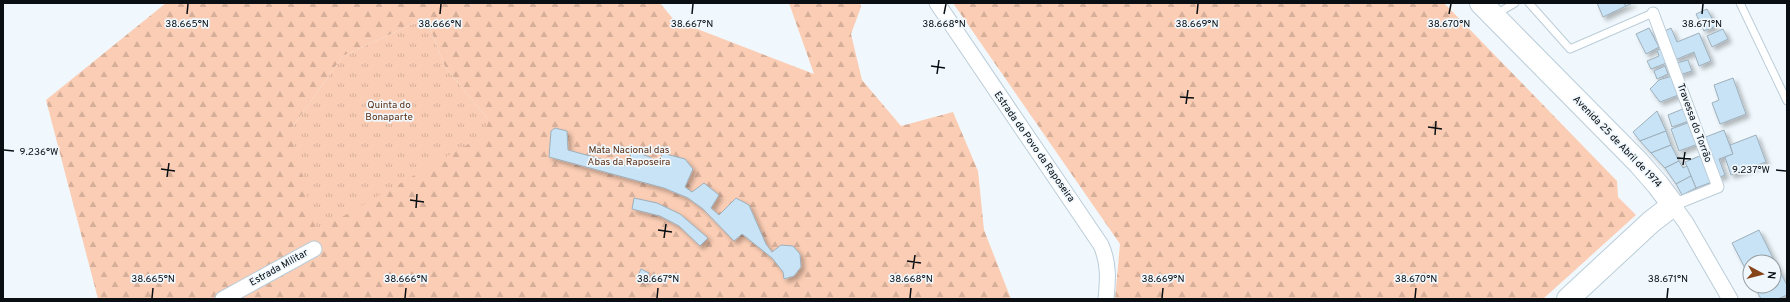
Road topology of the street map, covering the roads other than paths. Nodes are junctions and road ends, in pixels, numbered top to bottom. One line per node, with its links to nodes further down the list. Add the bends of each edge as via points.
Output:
1 (937, 3): 11 (street, Estrada do Povo da Raposeira, via 1098,240 1106,258)
2 (1515, 3): 5 (lane)
3 (1529, 3): 6 (lane, via 1570,48)
4 (1740, 3): 7 (lane)
5 (1487, 9): 8 (main road, Avenida 25 de Abril de 1974, via 1638,162)
6 (1653, 13): 8 (street, Travessa do Torrão, via 1718,187)
7 (1787, 101)
8 (1673, 205): 12 (main road, via 1651,222); 13 (street, Avenida 25 de Abril de 1974)
9 (314, 249): 10 (street, Estrada Militar)
10 (223, 299)
11 (1106, 299)
12 (1568, 299)
13 (1730, 299)

